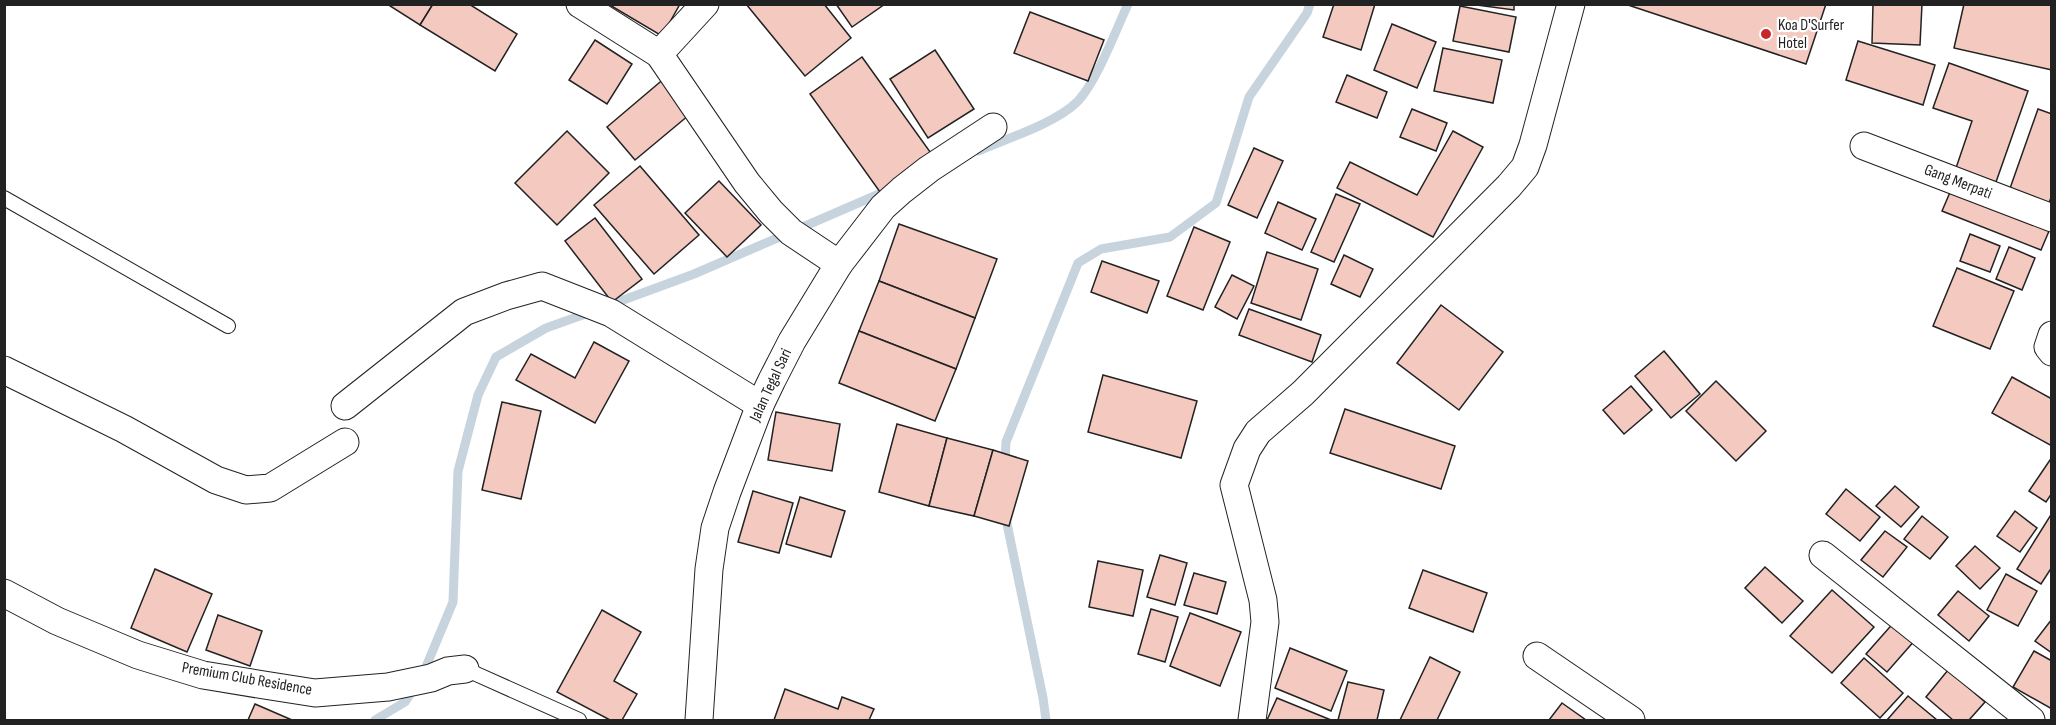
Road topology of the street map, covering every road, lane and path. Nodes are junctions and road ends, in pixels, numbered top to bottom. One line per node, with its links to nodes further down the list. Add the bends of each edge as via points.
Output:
1 (580, 4): 4 (street)
2 (705, 4): 4 (street)
3 (1570, 4): 23 (street, via 1525,167 1303,393 1258,432 1247,449 1234,485 1265,622)
4 (659, 54): 9 (street, via 771,212 790,232)
5 (993, 127): 9 (street, Jalan Tegal Sari, via 902,190 866,227)
6 (1864, 146): 8 (street, Gang Merpati)
7 (4, 198): 10 (lane)
8 (2052, 218)
9 (839, 264): 14 (street, Jalan Tegal Sari, via 792,341)
10 (228, 326)
11 (2052, 335): 12 (street, via 2048,347)
12 (2052, 352)
13 (4, 370): 16 (street, via 216,480 246,490 270,488)
14 (760, 405): 15 (street, via 610,313 542,286 464,312); 22 (street, Jalan Tegal Sari, via 715,528)
15 (345, 406)
16 (345, 442)
17 (1823, 555): 25 (street)
18 (4, 593): 20 (street, Premium Club Residence, via 57,621 138,655 203,675 315,693 388,687)
19 (1537, 656): 24 (street)
20 (465, 669): 21 (lane)
21 (579, 720)
22 (699, 720)
23 (1252, 720)
24 (1631, 720)
25 (2031, 720)

